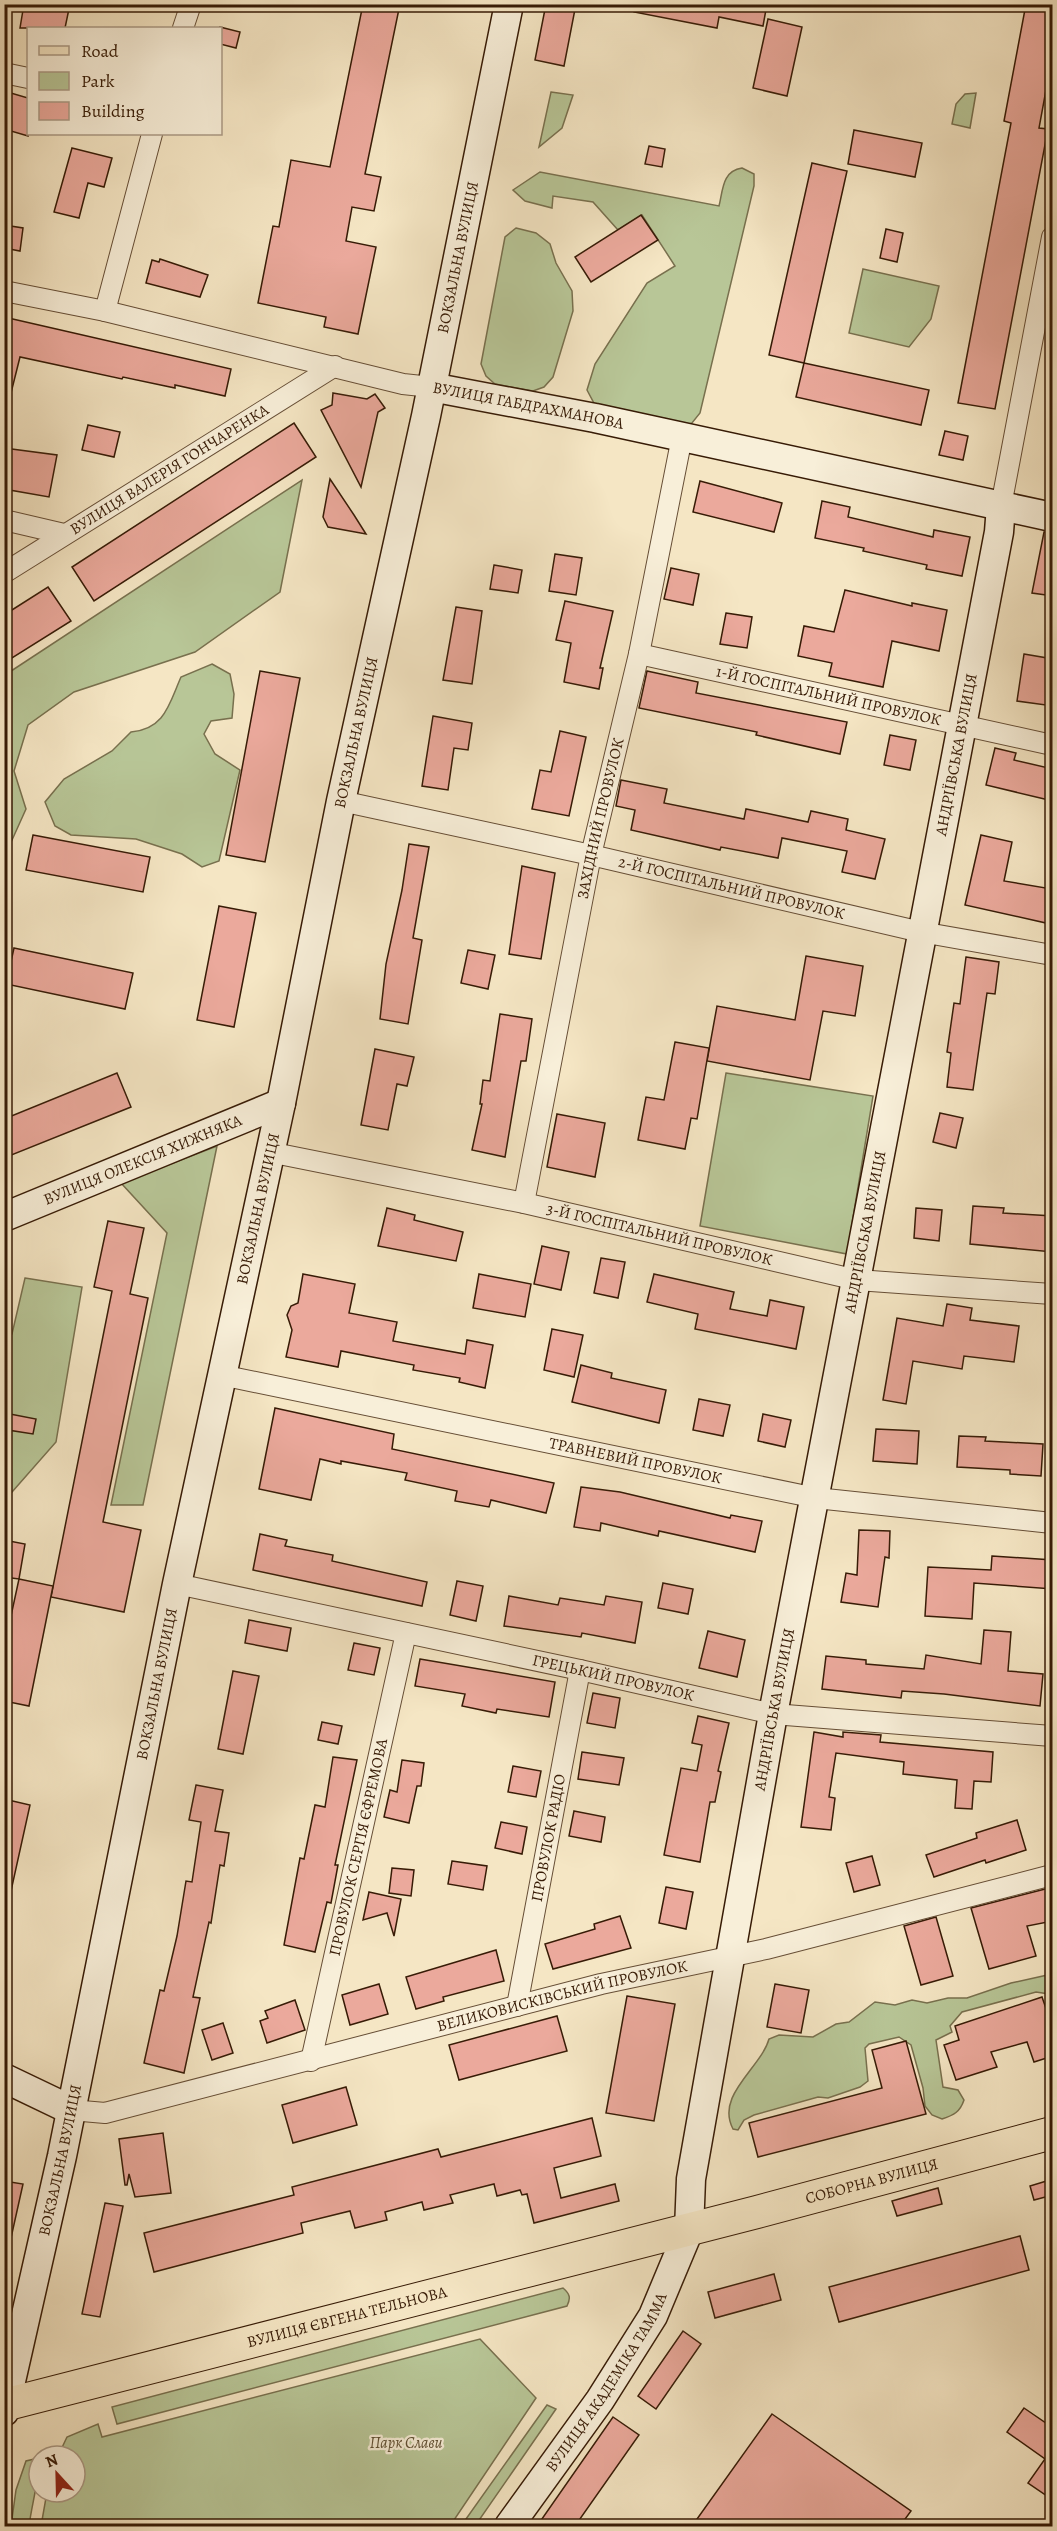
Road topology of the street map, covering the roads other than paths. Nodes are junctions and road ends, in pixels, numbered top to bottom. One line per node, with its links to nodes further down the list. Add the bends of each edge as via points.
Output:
1 (190, 4): 3 (street)
2 (509, 4): 11 (main road, ВОКЗАЛЬНА ВУЛИЦЯ)
3 (183, 27)
4 (4, 73): 5 (street)
5 (27, 78)
6 (152, 135): 9 (street)
7 (1053, 237): 13 (street, АНДРІЇВСЬКА ВУЛИЦЯ)
8 (4, 291): 9 (street, ВУЛИЦЯ ГАБДРАХМАНОВА)
9 (105, 311): 10 (street, ВУЛИЦЯ ГАБДРАХМАНОВА)
10 (335, 366): 11 (street, ВУЛИЦЯ ГАБДРАХМАНОВА, via 403,384); 16 (street, ВУЛИЦЯ ВАЛЕРІЯ ГОНЧАРЕНКА)
11 (431, 387): 12 (main road, ВУЛИЦЯ ГАБДРАХМАНОВА); 21 (main road, ВОКЗАЛЬНА ВУЛИЦЯ)
12 (682, 437): 13 (main road, ВУЛИЦЯ ГАБДРАХМАНОВА); 18 (street, ЗАХІДНИЙ ПРОВУЛОК)
13 (1002, 506): 14 (main road, ВУЛИЦЯ ГАБДРАХМАНОВА); 19 (main road, АНДРІЇВСЬКА ВУЛИЦЯ)
14 (1053, 517)
15 (4, 520): 16 (street)
16 (64, 534): 17 (street, ВУЛИЦЯ ВАЛЕРІЯ ГОНЧАРЕНКА)
17 (4, 573)
18 (639, 654): 19 (street, 1-Й ГОСПІТАЛЬНИЙ ПРОВУЛОК); 22 (street, ЗАХІДНИЙ ПРОВУЛОК)
19 (961, 727): 20 (street, 1-Й ГОСПІТАЛЬНИЙ ПРОВУЛОК); 23 (main road, АНДРІЇВСЬКА ВУЛИЦЯ)
20 (1053, 745)
21 (341, 801): 22 (street, 2-Й ГОСПІТАЛЬНИЙ ПРОВУЛОК); 25 (main road, ВОКЗАЛЬНА ВУЛИЦЯ)
22 (591, 855): 23 (street, 2-Й ГОСПІТАЛЬНИЙ ПРОВУЛОК); 27 (street, ЗАХІДНИЙ ПРОВУЛОК)
23 (921, 932): 24 (street, 2-Й ГОСПІТАЛЬНИЙ ПРОВУЛОК); 29 (main road, АНДРІЇВСЬКА ВУЛИЦЯ)
24 (1053, 955)
25 (281, 1102): 26 (main road, ВОКЗАЛЬНА ВУЛИЦЯ); 28 (main road, ВУЛИЦЯ ОЛЕКСІЯ ХИЖНЯКА)
26 (269, 1152): 27 (street, 3-Й ГОСПІТАЛЬНИЙ ПРОВУЛОК); 31 (main road, ВОКЗАЛЬНА ВУЛИЦЯ)
27 (524, 1203): 29 (street, 3-Й ГОСПІТАЛЬНИЙ ПРОВУЛОК)
28 (4, 1217)
29 (857, 1280): 30 (street, 3-Й ГОСПІТАЛЬНИЙ ПРОВУЛОК); 32 (main road, АНДРІЇВСЬКА ВУЛИЦЯ)
30 (1053, 1294)
31 (221, 1375): 32 (street, ТРАВНЕВИЙ ПРОВУЛОК); 34 (main road, ВОКЗАЛЬНА ВУЛИЦЯ)
32 (816, 1498): 33 (street, ТРАВНЕВИЙ ПРОВУЛОК); 37 (main road, АНДРІЇВСЬКА ВУЛИЦЯ)
33 (1053, 1523)
34 (177, 1584): 35 (street, ГРЕЦЬКИЙ ПРОВУЛОК); 44 (main road, ВОКЗАЛЬНА ВУЛИЦЯ)
35 (405, 1633): 36 (street, ГРЕЦЬКИЙ ПРОВУЛОК); 42 (street, ПРОВУЛОК СЕРГІЯ ЄФРЕМОВА)
36 (580, 1670): 37 (street, ГРЕЦЬКИЙ ПРОВУЛОК); 41 (street, ПРОВУЛОК РАДІО)
37 (773, 1714): 38 (street, ГРЕЦЬКИЙ ПРОВУЛОК); 40 (main road, АНДРІЇВСЬКА ВУЛИЦЯ)
38 (1053, 1736)
39 (1053, 1875): 40 (street, ВЕЛИКОВИСКІВСЬКИЙ ПРОВУЛОК)
40 (729, 1957): 41 (street, ВЕЛИКОВИСКІВСЬКИЙ ПРОВУЛОК); 46 (main road, АНДРІЇВСЬКА ВУЛИЦЯ, via 691,2179)
41 (517, 2006): 42 (street, ВЕЛИКОВИСКІВСЬКИЙ ПРОВУЛОК)
42 (310, 2061): 44 (street, ВЕЛИКОВИСКІВСЬКИЙ ПРОВУЛОК, via 105,2113)
43 (4, 2078): 44 (main road)
44 (71, 2110): 47 (main road, ВОКЗАЛЬНА ВУЛИЦЯ)
45 (1053, 2133): 46 (main road, СОБОРНА ВУЛИЦЯ)
46 (689, 2230): 47 (main road, ВУЛИЦЯ ЄВГЕНА ТЕЛЬНОВА); 48 (main road, ВУЛИЦЯ АКАДЕМІКА ТАММА, via 653,2316 600,2400)
47 (5, 2407)
48 (509, 2526)

